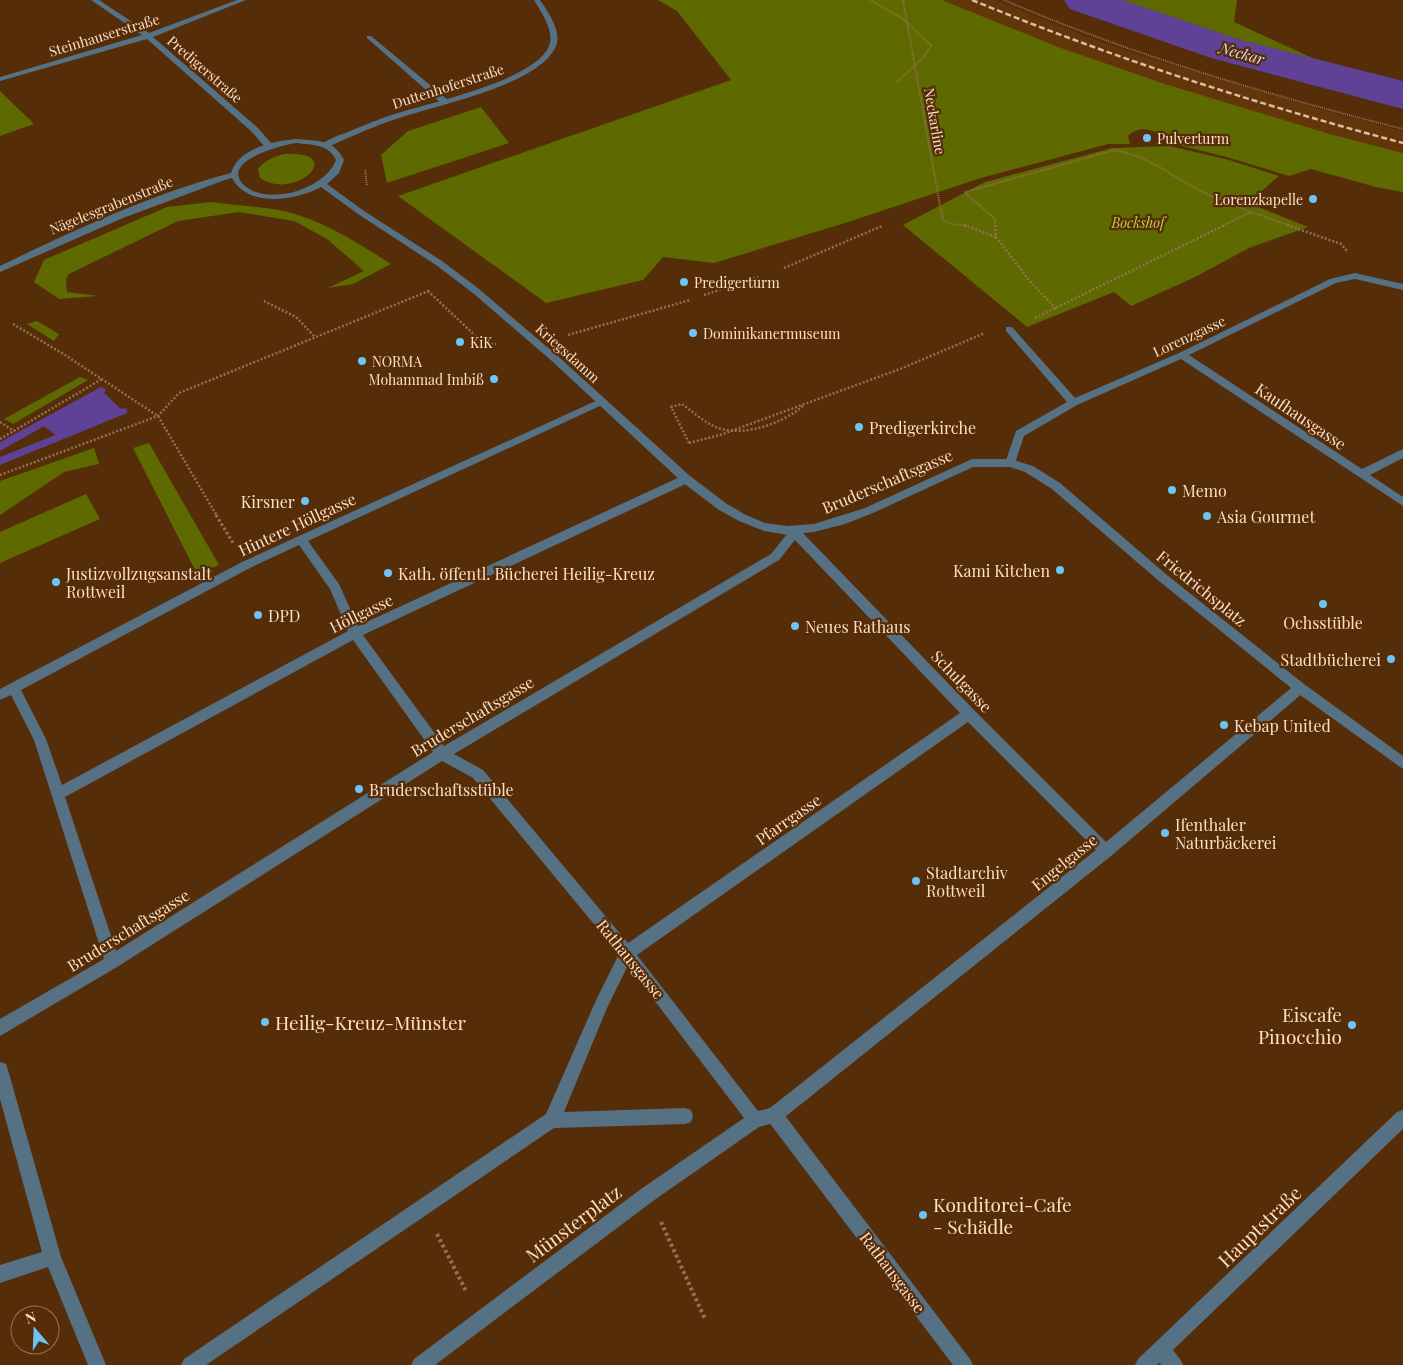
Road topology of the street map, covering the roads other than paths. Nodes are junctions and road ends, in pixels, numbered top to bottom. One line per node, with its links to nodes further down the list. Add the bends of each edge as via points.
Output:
1 (94, 0): 4 (street, Predigerstraße)
2 (242, 0): 4 (street, Steinhauserstraße)
3 (537, 0): 7 (street, Duttenhoferstraße, via 554,32 552,47 538,64 486,89)
4 (148, 36): 6 (street, Steinhauserstraße); 9 (street, Predigerstraße)
5 (369, 37): 7 (street)
6 (0, 79)
7 (445, 102): 8 (street, Duttenhoferstraße, via 399,115)
8 (324, 145): 9 (street, via 296,141); 11 (street, via 337,153 340,160 334,177)
9 (269, 146): 10 (street, via 243,160)
10 (235, 175): 11 (street, via 246,190 258,195 292,195); 12 (street, Nägelesgrabenstraße, via 202,183 119,216)
11 (323, 185): 16 (street, Kriegsdamm, via 476,291)
12 (0, 269)
13 (1403, 287): 15 (street, Lorenzgasse, via 1355,276 1333,281)
14 (1009, 329): 17 (street)
15 (1182, 355): 17 (street, Lorenzgasse); 21 (street, Kaufhausgasse)
16 (600, 402): 22 (street, Kriegsdamm); 25 (street, Hintere Höllgasse)
17 (1073, 404): 19 (street, Lorenzgasse, via 1020,434)
18 (1403, 453): 21 (street)
19 (1010, 463): 20 (street, Friedrichsplatz); 27 (street, Friedrichsplatz, via 1029,469 1056,486 1163,578)
20 (972, 464): 24 (street, Bruderschaftsgasse, via 851,518)
21 (1362, 474): 23 (street, Kaufhausgasse)
22 (686, 479): 24 (street, Kriegsdamm, via 735,515 765,528); 26 (street, Höllgasse)
23 (1403, 502)
24 (795, 532): 30 (street, Schulgasse); 31 (street, Bruderschaftsgasse, via 775,557)
25 (302, 541): 26 (street, Rathausgasse, via 335,587); 28 (street, Hintere Höllgasse, via 246,565)
26 (355, 632): 31 (street, Rathausgasse); 33 (street, Höllgasse)
27 (1300, 688): 32 (street, Friedrichsplatz); 34 (street, Engelgasse)
28 (14, 689): 29 (street, Hintere Höllgasse); 33 (street, via 40,739)
29 (0, 695)
30 (969, 714): 34 (street, Schulgasse); 35 (street, Pfarrgasse)
31 (442, 754): 35 (street, Rathausgasse, via 478,774); 36 (street, Bruderschaftsgasse)
32 (1403, 763)
33 (58, 794): 36 (street)
34 (1106, 851): 39 (street, Engelgasse)
35 (627, 953): 42 (street); 43 (street, Rathausgasse)
36 (112, 962): 37 (street, Bruderschaftsgasse)
37 (0, 1028)
38 (0, 1070): 44 (street)
39 (774, 1115): 43 (street); 50 (street, Rathausgasse)
40 (685, 1116): 42 (street)
41 (1403, 1118): 46 (street, Hauptstraße)
42 (552, 1120): 48 (street)
43 (756, 1120): 49 (street, Münsterplatz, via 647,1195)
44 (52, 1257): 45 (street); 47 (street)
45 (0, 1274)
46 (1160, 1350): 51 (street, Hauptstraße); 52 (street)
47 (97, 1365)
48 (190, 1365)
49 (420, 1365)
50 (964, 1365)
51 (1144, 1365)
52 (1174, 1365)

